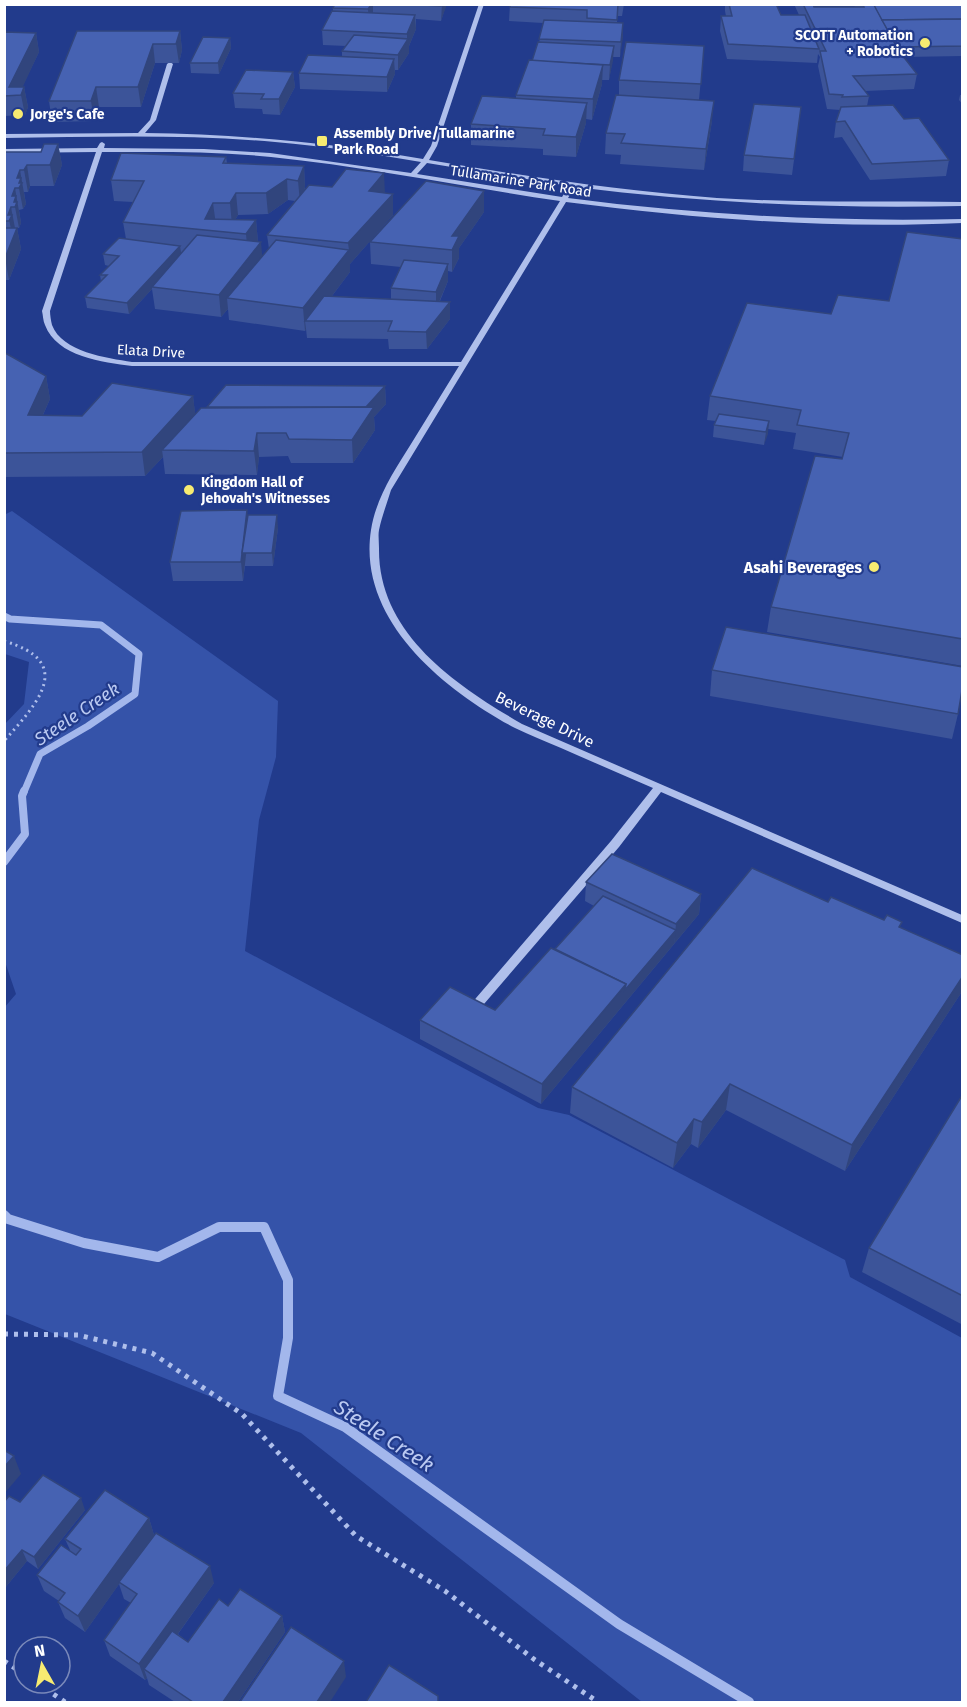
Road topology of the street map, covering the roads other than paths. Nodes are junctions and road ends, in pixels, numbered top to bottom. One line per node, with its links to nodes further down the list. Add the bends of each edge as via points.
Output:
1 (482, 4): 8 (street, via 434,146)
2 (170, 64): 4 (street, via 153,120)
3 (105, 135): 4 (street, Tullamarine Park Road); 5 (street, Tullamarine Park Road); 6 (street, Elata Drive)
4 (140, 135): 8 (street, Tullamarine Park Road, via 275,140)
5 (4, 136)
6 (100, 150): 7 (street, Tullamarine Park Road); 9 (street, Tullamarine Park Road, via 267,155); 14 (street, Elata Drive, via 46,311 48,326 69,347 107,361 145,365)
7 (4, 151)
8 (425, 161): 9 (street); 10 (street, Tullamarine Park Road)
9 (412, 176): 11 (street, Tullamarine Park Road)
10 (573, 185): 11 (street, Beverage Drive); 12 (street, Tullamarine Park Road, via 749,202)
11 (564, 200): 13 (street, Tullamarine Park Road, via 741,218); 14 (street, Beverage Drive)
12 (963, 204)
13 (963, 221)
14 (465, 364): 15 (street, Beverage Drive, via 380,507 372,545 381,596 424,659 451,684 519,726)
15 (659, 787): 16 (street, Beverage Drive); 17 (street)
16 (963, 919)
17 (480, 1001)

